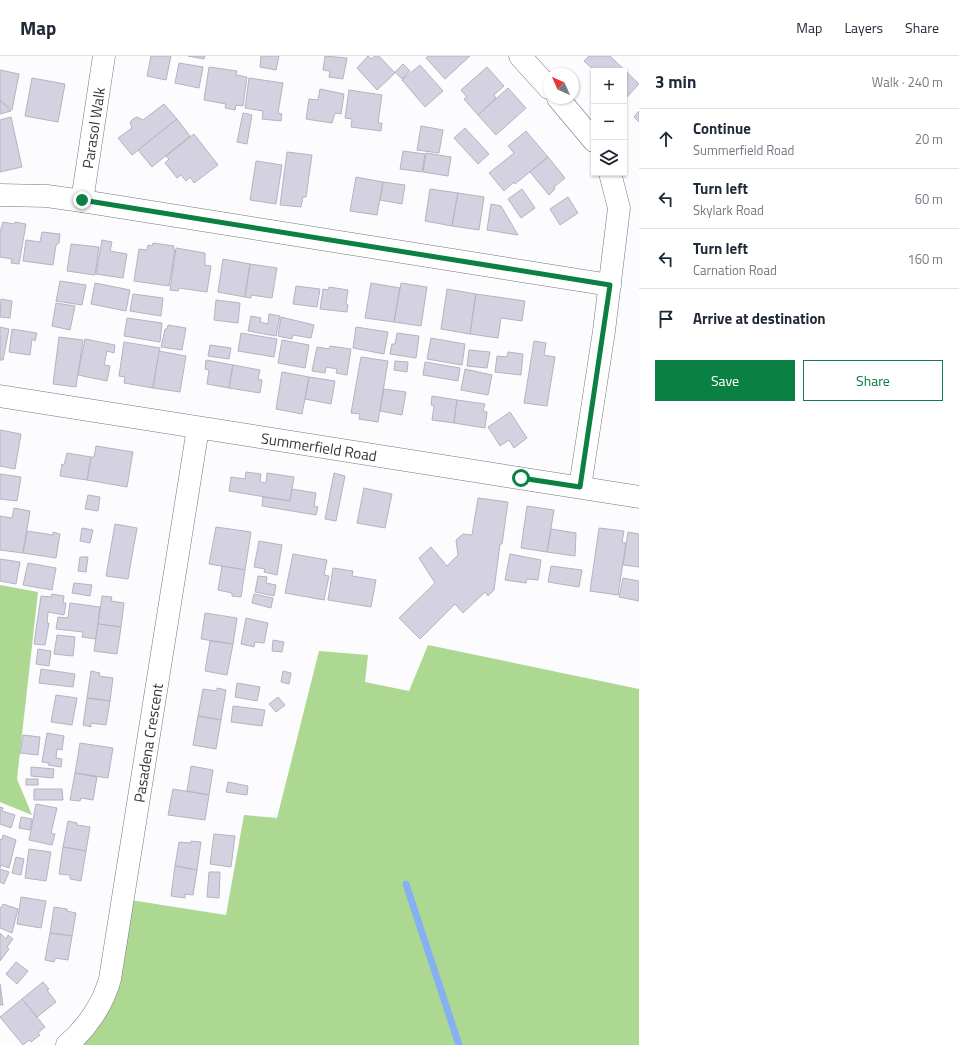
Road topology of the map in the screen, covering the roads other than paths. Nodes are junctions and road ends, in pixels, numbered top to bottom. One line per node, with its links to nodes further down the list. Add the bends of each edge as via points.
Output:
1 (104, 56): 8 (street, Parasol Walk)
2 (520, 56): 3 (street)
3 (543, 81)
4 (563, 104): 5 (street)
5 (593, 140)
6 (611, 176): 9 (street, via 620,208)
7 (0, 195): 8 (street)
8 (82, 200): 9 (street)
9 (610, 285): 12 (street)
10 (0, 396): 11 (street, Summerfield Road)
11 (198, 428): 12 (street, Summerfield Road); 14 (street, Pasadena Crescent, via 110,979 105,995 84,1029)
12 (580, 487): 13 (street, Summerfield Road)
13 (639, 497)
14 (67, 1045)

